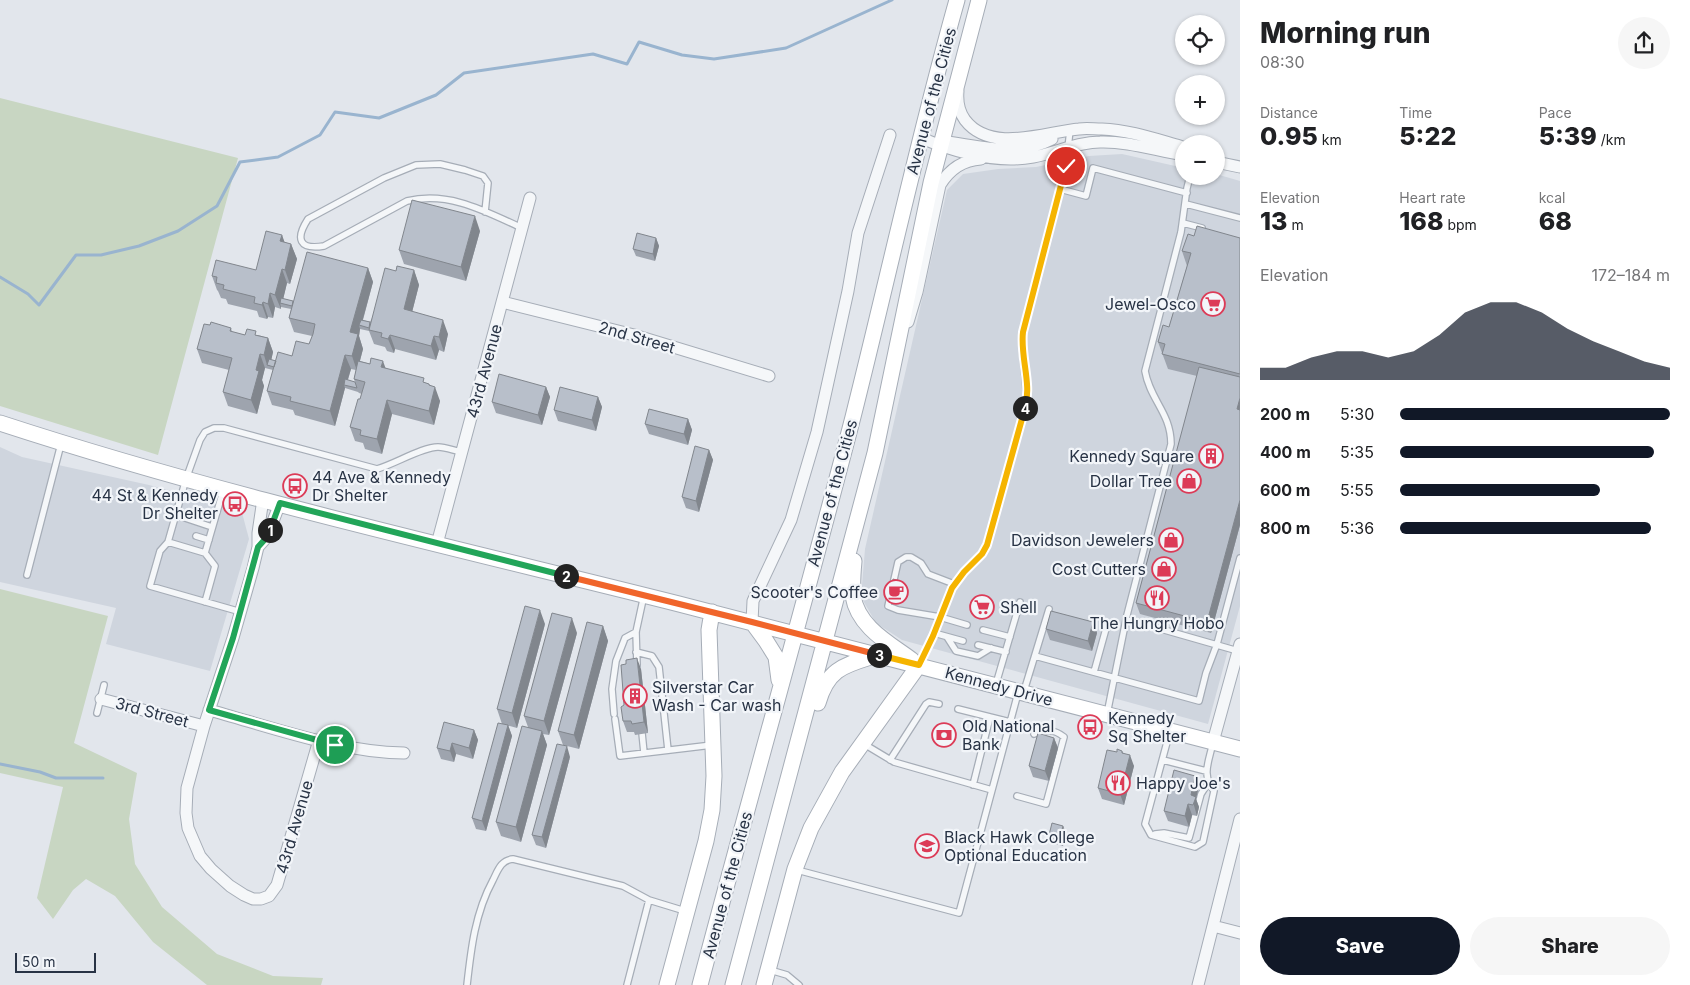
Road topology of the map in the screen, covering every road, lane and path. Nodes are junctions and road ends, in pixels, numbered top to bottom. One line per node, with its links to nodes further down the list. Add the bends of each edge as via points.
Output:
1 (957, 0): 6 (main road, Avenue of the Cities)
2 (979, 0): 3 (main road, Avenue of the Cities)
3 (960, 69): 4 (street, via 959,109 967,123 979,132 1012,139); 7 (main road, Avenue of the Cities)
4 (1070, 130): 7 (street, via 1048,141 1017,150); 8 (street, via 1114,129); 9 (lane)
5 (890, 135): 57 (street, Avenue of the Cities, via 858,233 829,380 809,459 791,520 753,601)
6 (921, 138): 7 (street); 63 (main road, Avenue of the Cities, via 853,416)
7 (941, 143): 11 (street, via 959,152); 26 (main road, Avenue of the Cities)
8 (1175, 145)
9 (1068, 146): 10 (street, via 1102,142); 11 (street, via 1032,157); 15 (lane)
10 (1175, 154)
11 (1000, 158): 26 (street, via 969,161 948,174 940,185 918,292)
12 (1225, 164): 13 (street)
13 (1240, 167)
14 (1188, 185): 16 (lane)
15 (1060, 189): 16 (lane, via 1086,196 1093,168); 48 (lane, via 1023,332 1026,404 987,545)
16 (1187, 193): 18 (lane)
17 (530, 198): 22 (street, 43rd Avenue)
18 (1186, 204): 20 (lane); 21 (lane)
19 (485, 212): 19 (lane, via 441,198 422,198 407,201 324,246 307,245 301,242 300,237 308,219 384,178 416,165 440,164 483,176 488,183); 22 (lane)
20 (1240, 218)
21 (1183, 223): 23 (lane); 56 (lane, via 1145,371 1150,391 1168,421 1171,444)
22 (522, 228): 24 (street, 43rd Avenue)
23 (1203, 230)
24 (502, 302): 25 (street, 2nd Street, via 634,334); 29 (street, 43rd Avenue)
25 (770, 376)
26 (892, 377): 34 (main road, Avenue of the Cities)
27 (0, 423): 28 (main road, Kennedy Drive)
28 (61, 443): 30 (main road, Kennedy Drive); 46 (lane)
29 (462, 452): 30 (lane, via 438,447 427,449 377,468 214,428 205,432 200,440); 42 (street, 43rd Avenue)
30 (186, 479): 31 (main road, Kennedy Drive); 35 (lane)
31 (223, 489): 32 (main road, Kennedy Drive); 36 (lane)
32 (263, 499): 33 (main road, Kennedy Drive); 43 (street)
33 (280, 503): 42 (main road, Kennedy Drive); 43 (street, via 267,537)
34 (860, 512): 66 (main road, Avenue of the Cities); 76 (main road, via 854,560 854,598 866,624)
35 (176, 516): 36 (lane); 37 (lane)
36 (212, 526): 40 (lane)
37 (172, 529): 38 (lane); 41 (lane)
38 (179, 531)
39 (196, 536): 40 (lane)
40 (208, 540): 44 (lane)
41 (168, 542): 44 (lane); 50 (lane, via 160,551 150,586)
42 (437, 544): 49 (main road, Kennedy Drive)
43 (258, 547): 53 (street)
44 (205, 553): 50 (lane, via 216,566)
45 (1240, 558): 47 (lane)
46 (27, 575)
47 (1237, 582): 68 (lane)
48 (954, 584): 55 (lane); 55 (lane, via 928,574 922,563 911,557 898,562 888,606)
49 (644, 595): 54 (main road, Kennedy Drive); 61 (lane)
50 (206, 602): 53 (lane)
51 (1020, 602): 65 (lane)
52 (1049, 610): 75 (lane)
53 (241, 612): 87 (street)
54 (712, 612): 57 (main road, Kennedy Drive); 99 (main road, Avenue of the Cities, via 709,630)
55 (940, 617): 58 (lane); 62 (lane)
56 (1126, 619): 68 (lane); 79 (lane)
57 (752, 622): 63 (main road, Kennedy Drive); 82 (main road, via 776,658)
58 (967, 625)
59 (1107, 625): 78 (lane)
60 (983, 630): 65 (lane)
61 (636, 632): 72 (lane); 103 (lane, via 625,638 616,661 612,688 620,756)
62 (934, 633): 64 (lane); 76 (lane)
63 (795, 634): 66 (main road, Kennedy Drive); 82 (main road, Avenue of the Cities)
64 (947, 637): 67 (lane); 71 (lane, via 956,651 978,656)
65 (1010, 637): 73 (lane)
66 (826, 641): 74 (main road, Kennedy Drive); 115 (main road, Avenue of the Cities)
67 (963, 641)
68 (1217, 644): 70 (lane); 79 (lane, via 1199,701)
69 (978, 645): 71 (lane)
70 (1239, 647): 97 (street)
71 (991, 648): 73 (lane)
72 (636, 652): 77 (lane); 101 (lane, via 652,656 659,667)
73 (1006, 652): 81 (lane)
74 (877, 655): 76 (main road, Kennedy Drive); 115 (main road, via 849,664 829,677 824,685 784,822)
75 (1035, 656): 78 (lane); 83 (lane)
76 (919, 665): 81 (main road, Kennedy Drive); 98 (main road)
77 (638, 670)
78 (1094, 672): 79 (lane)
79 (1114, 678): 89 (lane)
80 (104, 685): 84 (lane)
81 (996, 685): 83 (main road, Kennedy Drive)
82 (779, 692): 123 (main road, Avenue of the Cities)
83 (1021, 692): 89 (main road, Kennedy Drive); 91 (lane)
84 (101, 698): 88 (lane); 92 (street, 3rd Street)
85 (939, 704): 104 (lane, via 929,702)
86 (958, 709): 90 (lane)
87 (209, 710): 92 (street); 96 (street, 3rd Street)
88 (97, 713)
89 (1107, 714): 93 (main road, Kennedy Drive)
90 (990, 717): 91 (lane); 108 (lane)
91 (1010, 722): 109 (lane)
92 (204, 726): 96 (street, 43rd Avenue, via 185,802 188,828 200,856 211,869 237,891 253,899 269,896 277,885)
93 (1170, 731): 97 (main road, Kennedy Drive); 105 (lane)
94 (642, 733): 103 (lane)
95 (1034, 734): 110 (lane, via 1043,730 1057,731 1064,737 1046,804)
96 (319, 740): 102 (street, 3rd Street, via 360,750)
97 (1214, 742): 100 (main road, Kennedy Drive); 106 (lane)
98 (862, 743): 104 (lane); 113 (main road, via 820,809)
99 (712, 745): 101 (lane); 116 (main road, Avenue of the Cities, via 714,776 710,824)
100 (1240, 749)
101 (668, 750): 103 (lane)
102 (404, 753)
103 (644, 753)
104 (890, 760): 108 (lane)
105 (1162, 760): 106 (lane); 112 (lane, via 1145,824)
106 (1206, 771): 107 (lane)
107 (1208, 783): 112 (lane, via 1201,794 1189,838); 112 (lane, via 1214,792 1203,842 1194,847)
108 (973, 784): 109 (lane)
109 (992, 790): 113 (lane, via 959,913)
110 (1018, 796)
111 (1240, 819): 117 (street)
112 (1151, 835)
113 (796, 869): 119 (main road)
114 (649, 900): 116 (lane); 120 (lane, via 623,886 506,860 484,897 471,944); 121 (lane)
115 (755, 904): 124 (main road, Avenue of the Cities)
116 (687, 911): 122 (main road, Avenue of the Cities)
117 (1213, 926): 118 (street); 127 (street)
118 (1240, 933)
119 (768, 969): 125 (main road); 126 (lane, via 788,975)
120 (467, 985)
121 (627, 985)
122 (667, 985)
123 (700, 985)
124 (733, 985)
125 (764, 985)
126 (799, 985)
127 (1198, 985)

